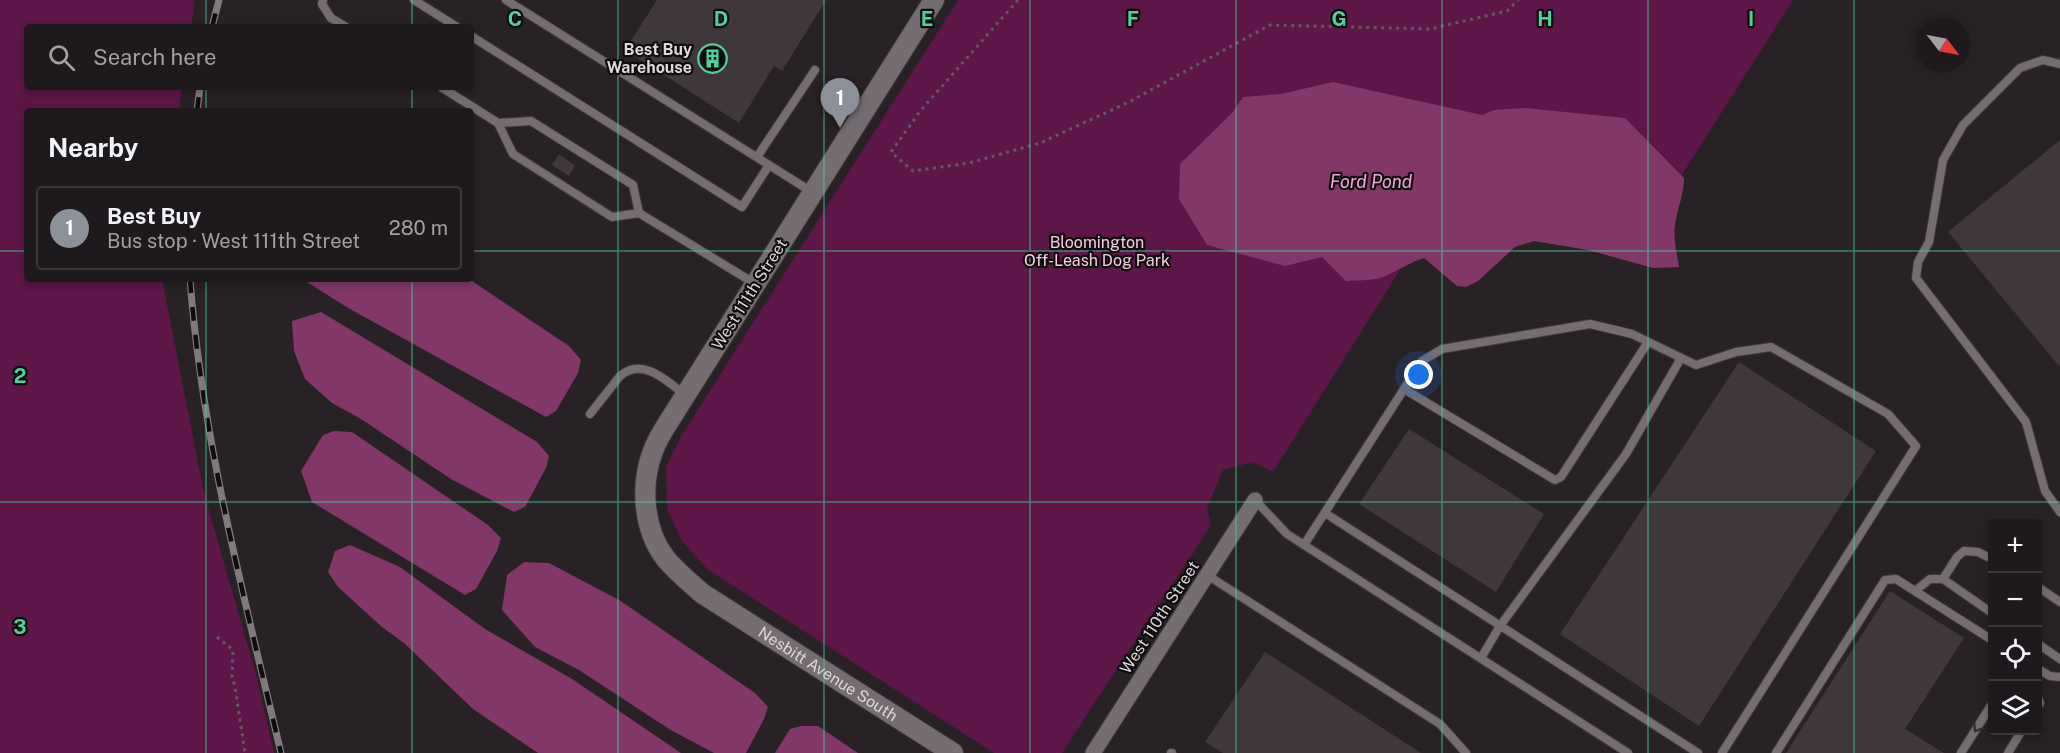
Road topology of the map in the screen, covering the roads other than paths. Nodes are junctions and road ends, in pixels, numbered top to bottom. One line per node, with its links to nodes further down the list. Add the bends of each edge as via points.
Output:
1 (323, 0): 5 (lane, via 331,18)
2 (414, 0): 6 (lane)
3 (506, 0): 12 (lane)
4 (934, 0): 14 (street, West 111th Street)
5 (341, 24)
6 (452, 24)
7 (474, 38): 13 (lane, via 742,207)
8 (2060, 64): 23 (lane, via 2043,60 2020,68 1963,125 1943,160 1929,242 1918,262 1916,278 2026,422 2044,491)
9 (815, 69): 12 (lane)
10 (446, 90): 11 (lane)
11 (498, 123): 15 (lane, via 513,154 612,217); 15 (lane, via 531,121 633,185)
12 (757, 157): 13 (lane)
13 (769, 165): 14 (lane)
14 (813, 192): 16 (street, West 111th Street)
15 (639, 213): 16 (lane)
16 (755, 284): 20 (street, West 111th Street)
17 (1648, 342): 18 (lane); 19 (lane, via 1590,324 1442,349 1422,361); 19 (lane, via 1561,477 1555,480)
18 (1681, 358): 34 (lane, via 1626,454); 48 (lane, via 1696,365 1736,352 1771,347 1888,414 1916,446)
19 (1404, 389): 24 (lane)
20 (685, 395): 21 (lane, via 640,367 620,376); 31 (street, West 111th Street, via 653,450 646,478 646,505 664,556)
21 (590, 414)
22 (1255, 500): 25 (lane, via 1287,534); 27 (street, West 110th Street)
23 (2060, 512)
24 (1325, 513): 25 (lane); 34 (lane)
25 (1304, 545): 37 (lane)
26 (1988, 557): 28 (lane, via 1964,551)
27 (1207, 575): 44 (street, West 110th Street); 45 (lane, via 1440,724)
28 (1943, 579): 30 (lane, via 1930,579); 33 (lane)
29 (2042, 590): 32 (lane)
30 (1915, 591): 35 (lane); 49 (lane, via 1896,579 1885,580)
31 (703, 594): 43 (street, Nesbitt Avenue South)
32 (2060, 602)
33 (1988, 610)
34 (1500, 626): 37 (lane); 47 (lane)
35 (1988, 637)
36 (2042, 647): 38 (lane)
37 (1481, 658): 46 (lane)
38 (2060, 659)
39 (2042, 672): 40 (lane)
40 (2060, 677)
41 (1988, 710): 50 (lane, one-way to 50)
42 (2019, 735): 51 (lane)
43 (952, 753)
44 (1093, 753)
45 (1466, 753)
46 (1628, 753)
47 (1698, 753)
48 (1722, 753)
49 (1776, 753)
50 (1961, 753)
51 (2008, 753)

